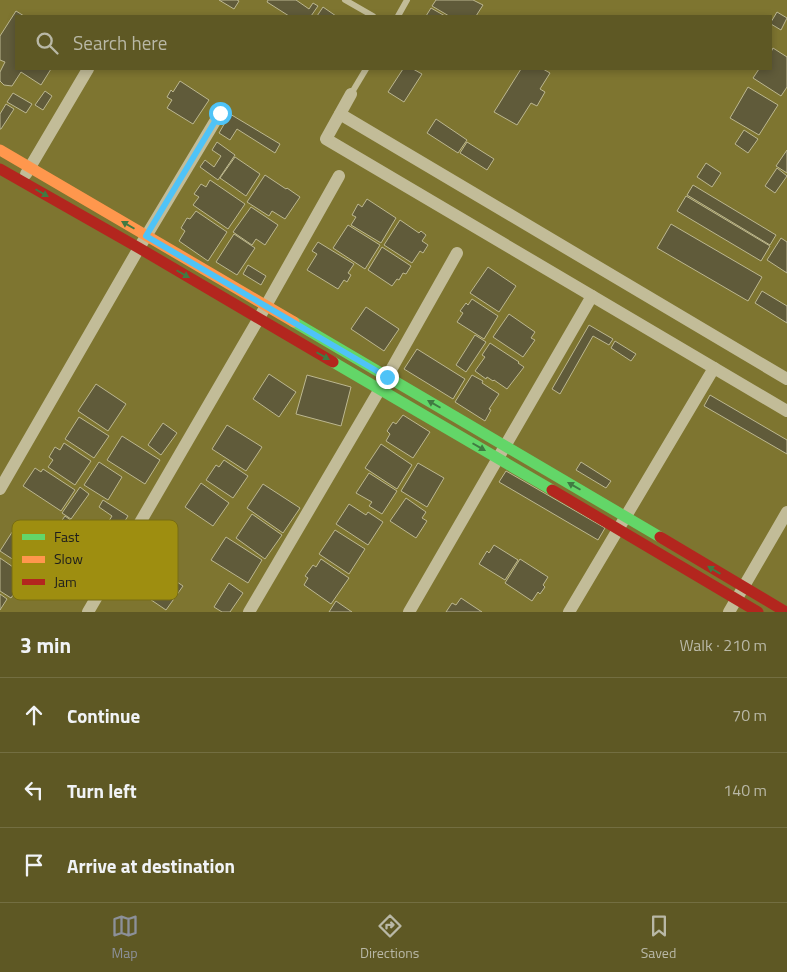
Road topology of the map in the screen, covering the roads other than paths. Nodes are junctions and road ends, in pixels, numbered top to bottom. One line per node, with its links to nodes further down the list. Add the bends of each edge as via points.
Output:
1 (345, 0): 3 (lane)
2 (407, 0): 4 (lane)
3 (371, 15)
4 (399, 15)
5 (87, 70): 11 (street)
6 (365, 70): 7 (lane)
7 (351, 94): 9 (street)
8 (220, 113): 15 (street)
9 (340, 114): 18 (street, via 326,139); 23 (street)
10 (0, 150): 11 (main road)
11 (30, 167): 14 (street); 15 (main road, one-way to 11)
12 (0, 169): 14 (main road)
13 (339, 176): 19 (street)
14 (22, 181): 16 (main road, one-way to 16)
15 (146, 236): 16 (street); 19 (main road)
16 (139, 248): 20 (main road, one-way to 20); 28 (street)
17 (457, 253): 22 (street)
18 (592, 296): 21 (street); 26 (street)
19 (266, 306): 20 (street); 22 (main road)
20 (259, 318): 24 (main road, one-way to 24); 31 (street)
21 (714, 368): 25 (street); 30 (street)
22 (387, 377): 24 (street); 26 (main road, one-way to 22)
23 (787, 379)
24 (380, 389): 27 (main road, one-way to 27); 37 (street)
25 (787, 411)
26 (506, 446): 27 (street); 30 (main road, one-way to 26)
27 (498, 458): 32 (main road); 38 (street)
28 (0, 489)
29 (787, 512): 33 (street)
30 (625, 516): 32 (street); 33 (main road, one-way to 30)
31 (142, 520)
32 (618, 528): 35 (main road); 39 (street)
33 (743, 587): 35 (street); 42 (main road)
34 (95, 600): 36 (street)
35 (736, 600): 40 (street); 41 (main road)
36 (88, 612)
37 (249, 612)
38 (409, 612)
39 (569, 612)
40 (729, 612)
41 (758, 612)
42 (786, 612)

